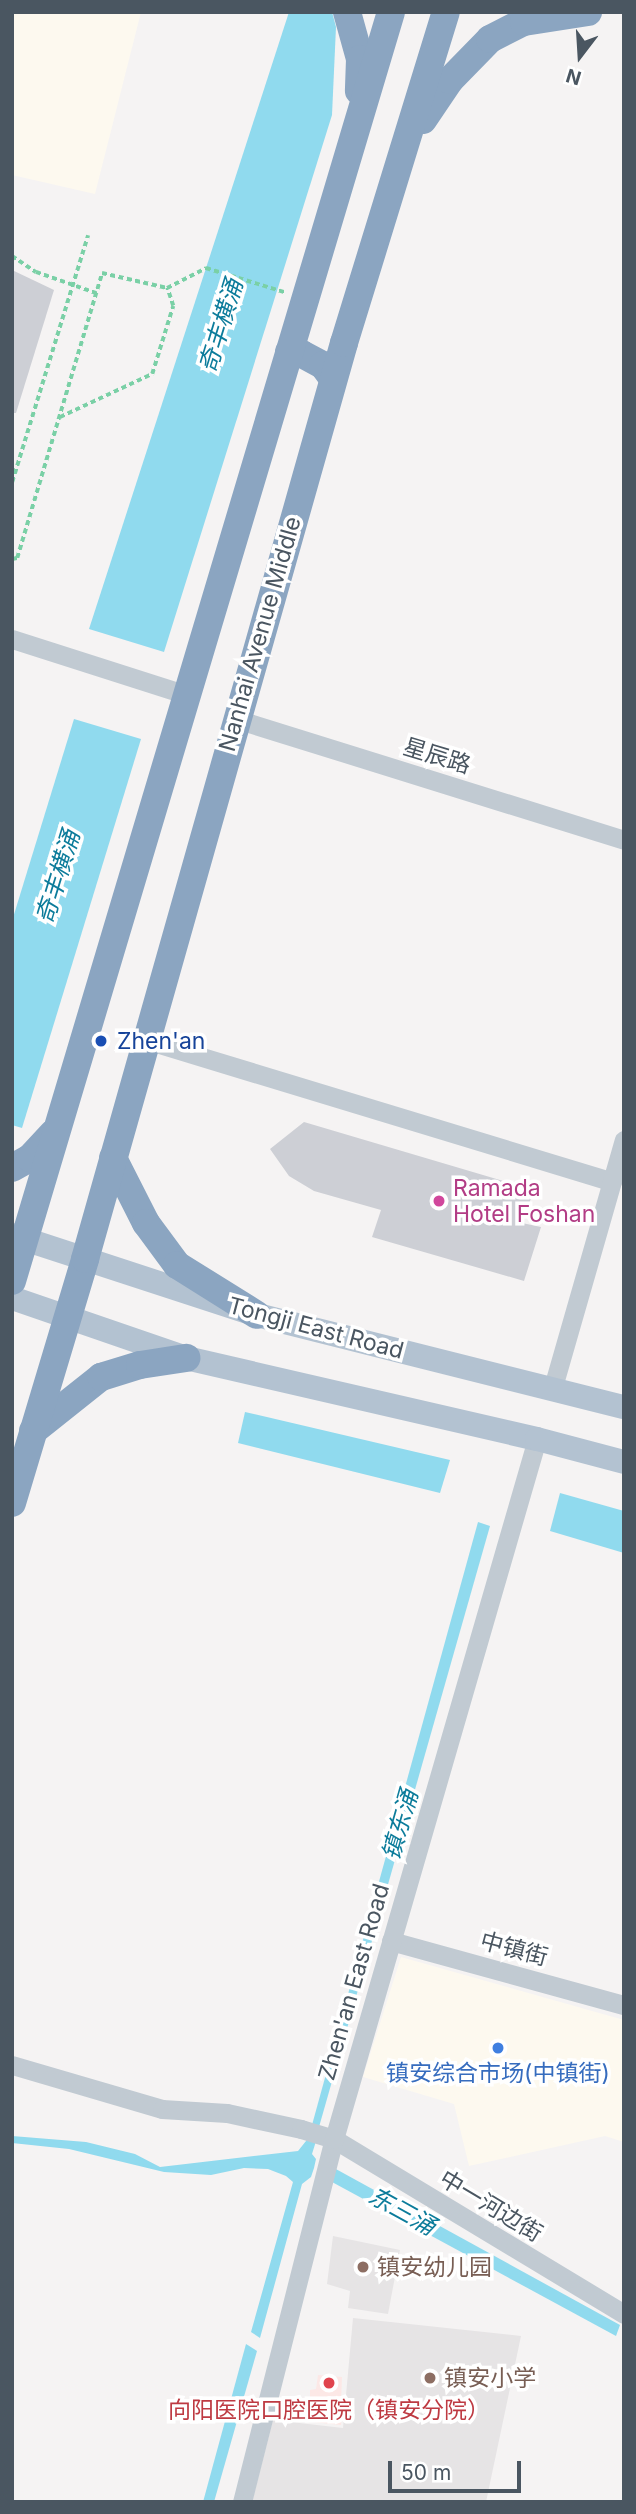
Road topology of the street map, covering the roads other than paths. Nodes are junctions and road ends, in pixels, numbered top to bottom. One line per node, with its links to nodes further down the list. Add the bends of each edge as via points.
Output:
1 (347, 12): 5 (highway, via 360,59)
2 (391, 12): 5 (highway)
3 (446, 12): 6 (highway, Nanhai Avenue Middle)
4 (588, 12): 6 (highway, via 524,22 490,39 450,80)
5 (358, 127): 7 (highway)
6 (406, 145): 8 (highway, Nanhai Avenue Middle)
7 (289, 352): 8 (highway, via 323,365); 10 (highway)
8 (333, 379): 11 (highway, Nanhai Avenue Middle)
9 (12, 639): 10 (street)
10 (187, 695): 14 (highway)
11 (236, 719): 12 (street, 星辰路); 13 (highway, Nanhai Avenue Middle)
12 (624, 840)
13 (146, 1040): 16 (highway, Nanhai Avenue Middle); 18 (street)
14 (57, 1129): 17 (highway, via 30,1158); 19 (highway)
15 (624, 1140): 18 (street)
16 (113, 1158): 20 (highway, Nanhai Avenue Middle); 23 (highway, via 146,1223 177,1265)
17 (12, 1168)
18 (612, 1182): 26 (street)
19 (18, 1237): 20 (main road, Tongji East Road); 21 (highway)
20 (85, 1259): 23 (main road, Tongji East Road); 24 (highway, Nanhai Avenue Middle)
21 (12, 1281)
22 (12, 1298): 24 (main road)
23 (257, 1315): 26 (main road, Tongji East Road)
24 (68, 1318): 25 (main road); 28 (highway, Nanhai Avenue Middle)
25 (186, 1357): 28 (highway, via 101,1377); 29 (main road)
26 (553, 1387): 27 (main road, Tongji East Road)
27 (624, 1407)
28 (33, 1431): 31 (highway, Nanhai Avenue Middle)
29 (537, 1438): 30 (main road); 32 (street, Zhen'an East Road)
30 (624, 1462)
31 (12, 1503)
32 (391, 1941): 33 (street, 中镇街); 35 (street, Zhen'an East Road)
33 (624, 2005)
34 (12, 2065): 35 (street, 中一河边街, via 162,2109 227,2113)
35 (334, 2140): 36 (street, 中一河边街); 37 (street, Zhen'an East Road)
36 (624, 2314)
37 (243, 2502)

